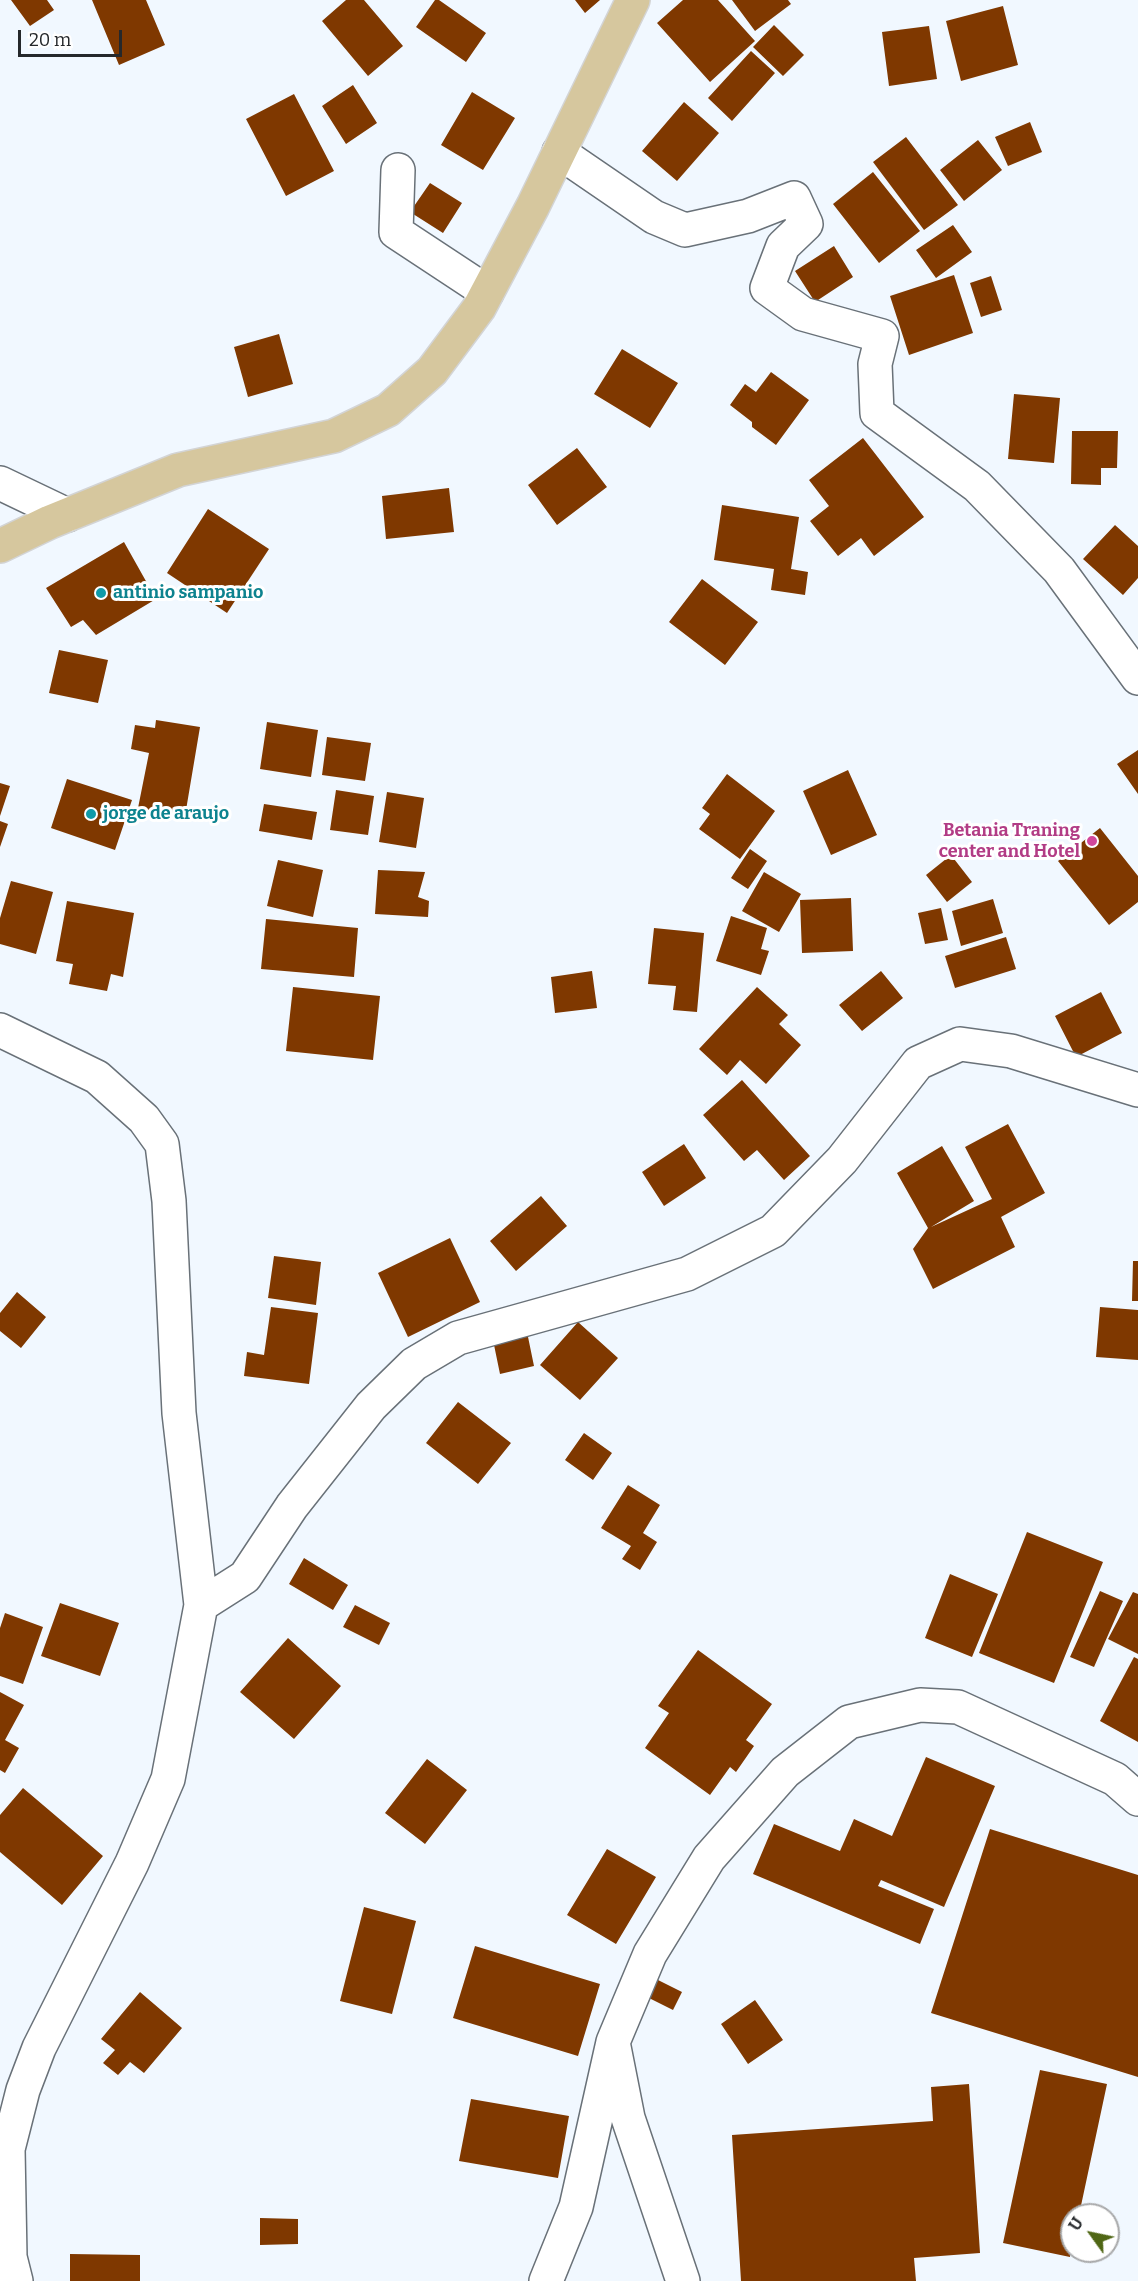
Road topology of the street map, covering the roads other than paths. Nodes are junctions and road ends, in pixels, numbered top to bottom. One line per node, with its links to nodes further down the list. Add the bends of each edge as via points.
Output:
1 (633, 0): 2 (main road)
2 (559, 152): 4 (main road); 8 (street, via 654,217 685,230 748,216 794,198 806,224 783,246 767,288 803,314 882,336 874,364 877,413 977,486 1059,570)
3 (398, 170): 4 (street, via 396,232)
4 (487, 292): 6 (main road, via 432,371 388,410 334,436 178,470)
5 (0, 483): 6 (street)
6 (67, 515): 7 (main road)
7 (0, 546)
8 (1138, 678)
9 (0, 1030): 11 (street, via 97,1077 144,1119 162,1144 169,1202 179,1413)
10 (1138, 1090): 11 (street, via 1011,1051 960,1044 918,1063 842,1160 772,1232 687,1274 458,1338 414,1364 371,1406 299,1497 245,1577)
11 (201, 1605): 14 (street, via 168,1779 132,1863 39,2048 23,2090 8,2149 10,2257)
12 (1138, 1799): 13 (street, via 1114,1779 958,1707 920,1706 849,1722 785,1772 710,1858 650,1954)
13 (613, 2042): 15 (street, via 576,2207); 16 (street, via 628,2118)
14 (16, 2281)
15 (546, 2281)
16 (682, 2281)

